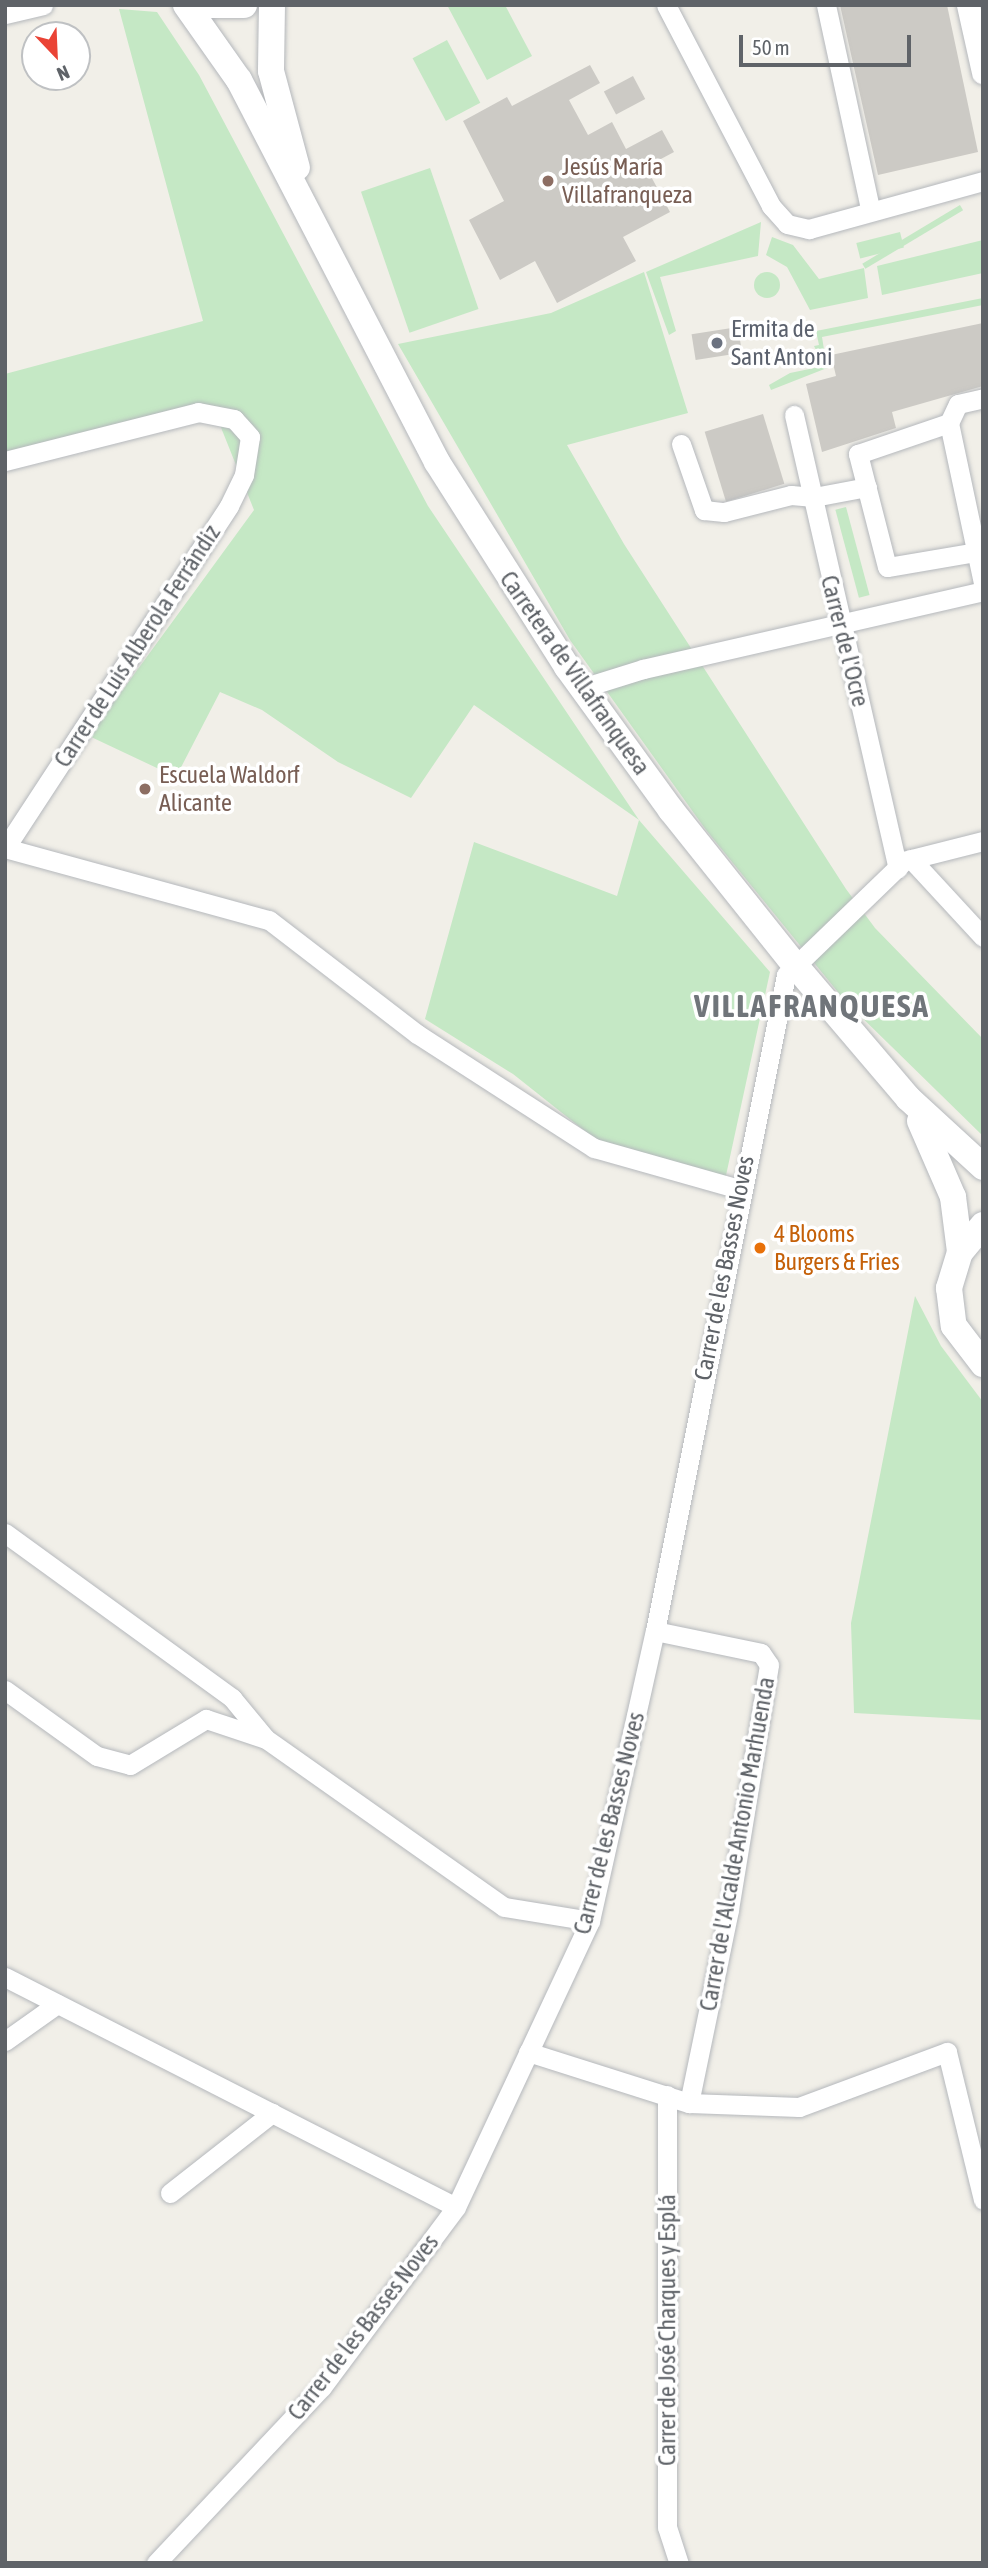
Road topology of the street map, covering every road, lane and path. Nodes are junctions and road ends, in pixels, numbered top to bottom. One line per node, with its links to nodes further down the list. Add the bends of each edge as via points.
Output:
1 (43, 5): 9 (street)
2 (186, 5): 12 (main road, Carretera de Villafranquesa, via 239,80)
3 (199, 5): 4 (main road)
4 (244, 5)
5 (272, 5): 12 (main road, Carretera de Villafranquesa, via 273,82)
6 (666, 5): 13 (street, via 771,206 787,224 808,229)
7 (826, 5): 13 (street)
8 (968, 5): 10 (street)
9 (5, 14)
10 (983, 72)
11 (983, 181): 13 (street)
12 (305, 207): 25 (main road, Carretera de Villafranquesa, via 437,462)
13 (870, 208)
14 (983, 398): 16 (street, via 958,404)
15 (794, 415): 20 (street, Carrer de l'Ocre)
16 (949, 423): 19 (street, via 858,454); 21 (street)
17 (681, 444): 20 (street, via 704,510 724,512 790,495)
18 (5, 461): 27 (street, Carrer de Luis Alberola Ferrándiz, via 198,412 234,419 250,437 244,475 229,506)
19 (867, 488): 20 (street); 21 (street, via 887,567)
20 (814, 497): 24 (street, Carrer de l'Ocre)
21 (976, 552): 22 (street)
22 (983, 583)
23 (983, 591): 24 (street)
24 (841, 623): 25 (street); 28 (street, Carrer de l'Ocre)
25 (582, 688): 30 (main road, Carretera de Villafranquesa)
26 (983, 841): 28 (street)
27 (5, 848): 33 (street, via 269,920 417,1034 594,1147)
28 (904, 864): 29 (street, Carrer de l'Ocre); 30 (street, Carrer de les Basses Noves)
29 (983, 937)
30 (794, 964): 31 (main road, Carretera de Villafranquesa); 33 (street, Carrer de les Basses Noves, via 779,990)
31 (908, 1098): 32 (main road, Carretera de Villafranquesa); 35 (main road, Carretera de Villafranquesa, via 946,1177)
32 (983, 1167)
33 (739, 1188): 38 (street, Carrer de les Basses Noves)
34 (983, 1225): 35 (main road)
35 (960, 1252): 36 (main road, via 949,1288 950,1307 963,1343)
36 (983, 1364)
37 (5, 1533): 40 (street, via 232,1698)
38 (655, 1631): 41 (street, Carrer de les Basses Noves); 47 (street, Carrer de l'Alcalde Antonio Marhuenda, via 761,1653 769,1665 729,1910)
39 (5, 1690): 40 (street, via 97,1756 130,1765 206,1719)
40 (266, 1739): 41 (street, via 504,1908)
41 (590, 1921): 45 (street, Carrer de les Basses Noves)
42 (5, 1977): 43 (street)
43 (57, 2004): 44 (street); 48 (street)
44 (5, 2041)
45 (528, 2052): 46 (street); 51 (street, Carrer de les Basses Noves)
46 (667, 2095): 47 (street); 53 (street, Carrer de José Charques y Esplá, via 667,2527)
47 (689, 2103): 50 (street, via 799,2107 947,2052)
48 (272, 2113): 49 (street); 51 (street)
49 (170, 2193)
50 (983, 2200)
51 (456, 2207): 52 (street, Carrer de les Basses Noves, via 322,2386)
52 (156, 2563)
53 (679, 2563)

